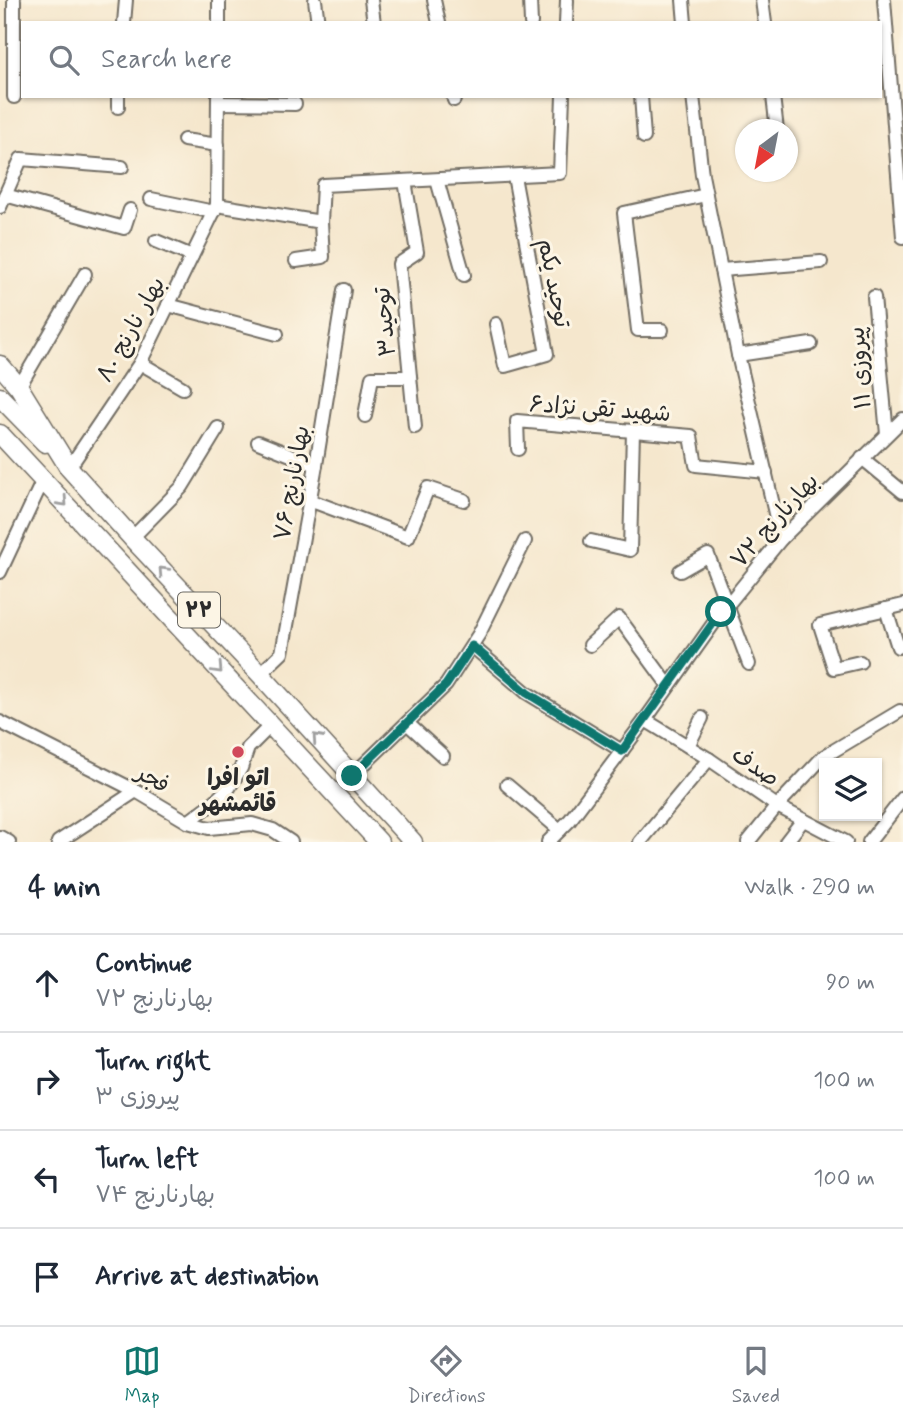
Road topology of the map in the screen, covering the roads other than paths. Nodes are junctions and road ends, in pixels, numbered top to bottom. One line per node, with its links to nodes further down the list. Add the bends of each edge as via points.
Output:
1 (14, 0): 21 (street)
2 (126, 0): 12 (street)
3 (219, 0): 13 (street)
4 (315, 0): 14 (street)
5 (371, 0): 15 (street)
6 (434, 0): 16 (street)
7 (530, 0): 17 (street)
8 (567, 0): 18 (street)
9 (683, 0): 19 (street)
10 (762, 0): 20 (street)
11 (884, 0): 29 (street)
12 (124, 21)
13 (219, 21)
14 (318, 21)
15 (374, 21)
16 (439, 21)
17 (531, 21)
18 (566, 21)
19 (685, 21)
20 (765, 21)
21 (14, 97)
22 (563, 98): 34 (street, via 560,173)
23 (641, 98): 30 (street)
24 (693, 98): 37 (street)
25 (773, 98): 28 (street)
26 (218, 99): 27 (street); 32 (street)
27 (295, 104)
28 (776, 119)
29 (899, 129): 43 (street)
30 (644, 137)
31 (184, 141): 32 (street)
32 (218, 145): 40 (street)
33 (122, 167): 39 (street, via 21,159)
34 (514, 176): 35 (street); 54 (street, توحید یکم, via 547,354 505,366)
35 (437, 180): 36 (street); 50 (street)
36 (405, 181): 42 (street, via 323,186); 61 (street, توحید۳, via 417,252 399,264)
37 (706, 195): 48 (street); 55 (street, via 624,213 638,330)
38 (150, 199): 40 (street)
39 (2, 201): 41 (street, via 124,228)
40 (216, 209): 42 (street); 45 (street, بهار نارنج ۸۰)
41 (130, 210)
42 (321, 222): 46 (street, via 323,257)
43 (903, 237)
44 (156, 241): 45 (street)
45 (192, 256): 53 (street, بهار نارنج ۸۰)
46 (296, 261)
47 (821, 262): 48 (street)
48 (721, 270): 58 (street)
49 (85, 274): 62 (street)
50 (464, 275)
51 (344, 290): 75 (street, بهارنارنج ۷۶)
52 (874, 298): 71 (street, پیروزی ۱۱)
53 (168, 305): 56 (street); 59 (street, بهار نارنج ۸۰)
54 (496, 324)
55 (662, 330)
56 (277, 334)
57 (811, 344): 58 (street)
58 (738, 355): 77 (street)
59 (140, 363): 63 (street); 76 (street, بهار نارنج ۸۰)
60 (0, 365): 62 (highway, ۲۲)
61 (410, 377): 65 (street, via 372,377); 67 (street, توحید۳)
62 (19, 387): 76 (highway, ۲۲)
63 (183, 388)
64 (0, 397): 76 (highway)
65 (365, 416)
66 (903, 419): 71 (street, بهارنارنج ۷۲)
67 (415, 427)
68 (218, 428): 82 (street, via 182,487)
69 (633, 431): 73 (street, شهید تقی نژاد۶, via 517,421); 77 (street, شهید تقی نژاد۶, via 691,436 696,465); 85 (street, via 630,551)
70 (0, 434): 78 (highway)
71 (887, 434): 74 (street, بهارنارنج ۷۲)
72 (258, 442): 75 (street)
73 (518, 450)
74 (862, 458): 79 (street); 83 (street, بهارنارنج ۷۲)
75 (316, 465): 80 (street, بهارنارنج ۷۶)
76 (69, 468): 82 (highway, ۲۲)
77 (766, 472): 83 (street)
78 (43, 480): 87 (street); 103 (highway, one-way to 103)
79 (903, 492)
80 (309, 500): 81 (street, via 408,537 428,488); 96 (street, بهارنارنج ۷۶, via 282,653)
81 (464, 500)
82 (132, 538): 96 (highway, ۲۲, one-way to 82)
83 (781, 539): 88 (street, بهارنارنج ۷۲)
84 (525, 541): 92 (street)
85 (591, 541)
86 (681, 571): 88 (street, via 708,555)
87 (0, 572)
88 (728, 605): 95 (street); 97 (street, بهارنارنج ۷۲)
89 (903, 605): 90 (street)
90 (886, 609): 93 (street); 94 (street, via 820,625 835,668)
91 (590, 645): 97 (street, via 619,618)
92 (472, 646): 102 (street, via 446,685); 105 (street, via 527,693)
93 (898, 648)
94 (860, 662)
95 (749, 664)
96 (260, 674): 108 (highway, ۲۲, one-way to 96)
97 (669, 686): 100 (street, بهارنارنج ۷۲)
98 (900, 711): 112 (street, via 823,757)
99 (702, 718): 104 (street)
100 (645, 720): 104 (street, صدف); 105 (street, بهارنارنج ۷۲)
101 (0, 722): 110 (street, فجر)
102 (407, 723): 106 (street); 108 (street)
103 (270, 726): 114 (street, via 248,748 229,788); 120 (highway)
104 (688, 746): 107 (street, صدف)
105 (622, 751): 115 (street, بهارنارنج ۷۲)
106 (443, 756)
107 (709, 759): 112 (street, صدف); 123 (street)
108 (352, 776): 121 (highway, ۲۲)
109 (508, 785): 115 (street)
110 (136, 792): 114 (street, فجر); 118 (street)
111 (903, 798): 127 (street)
112 (777, 806): 113 (street, صدف); 124 (street)
113 (803, 820): 125 (street); 126 (street, صدف)
114 (188, 822): 119 (street, فجر, via 209,828 252,824)
115 (560, 830): 122 (street, بهارنارنج ۷۲)
116 (0, 837): 117 (street)
117 (9, 842)
118 (58, 842)
119 (291, 842)
120 (379, 842)
121 (413, 842)
122 (548, 842)
123 (640, 842)
124 (748, 842)
125 (786, 842)
126 (846, 842)
127 (869, 842)

